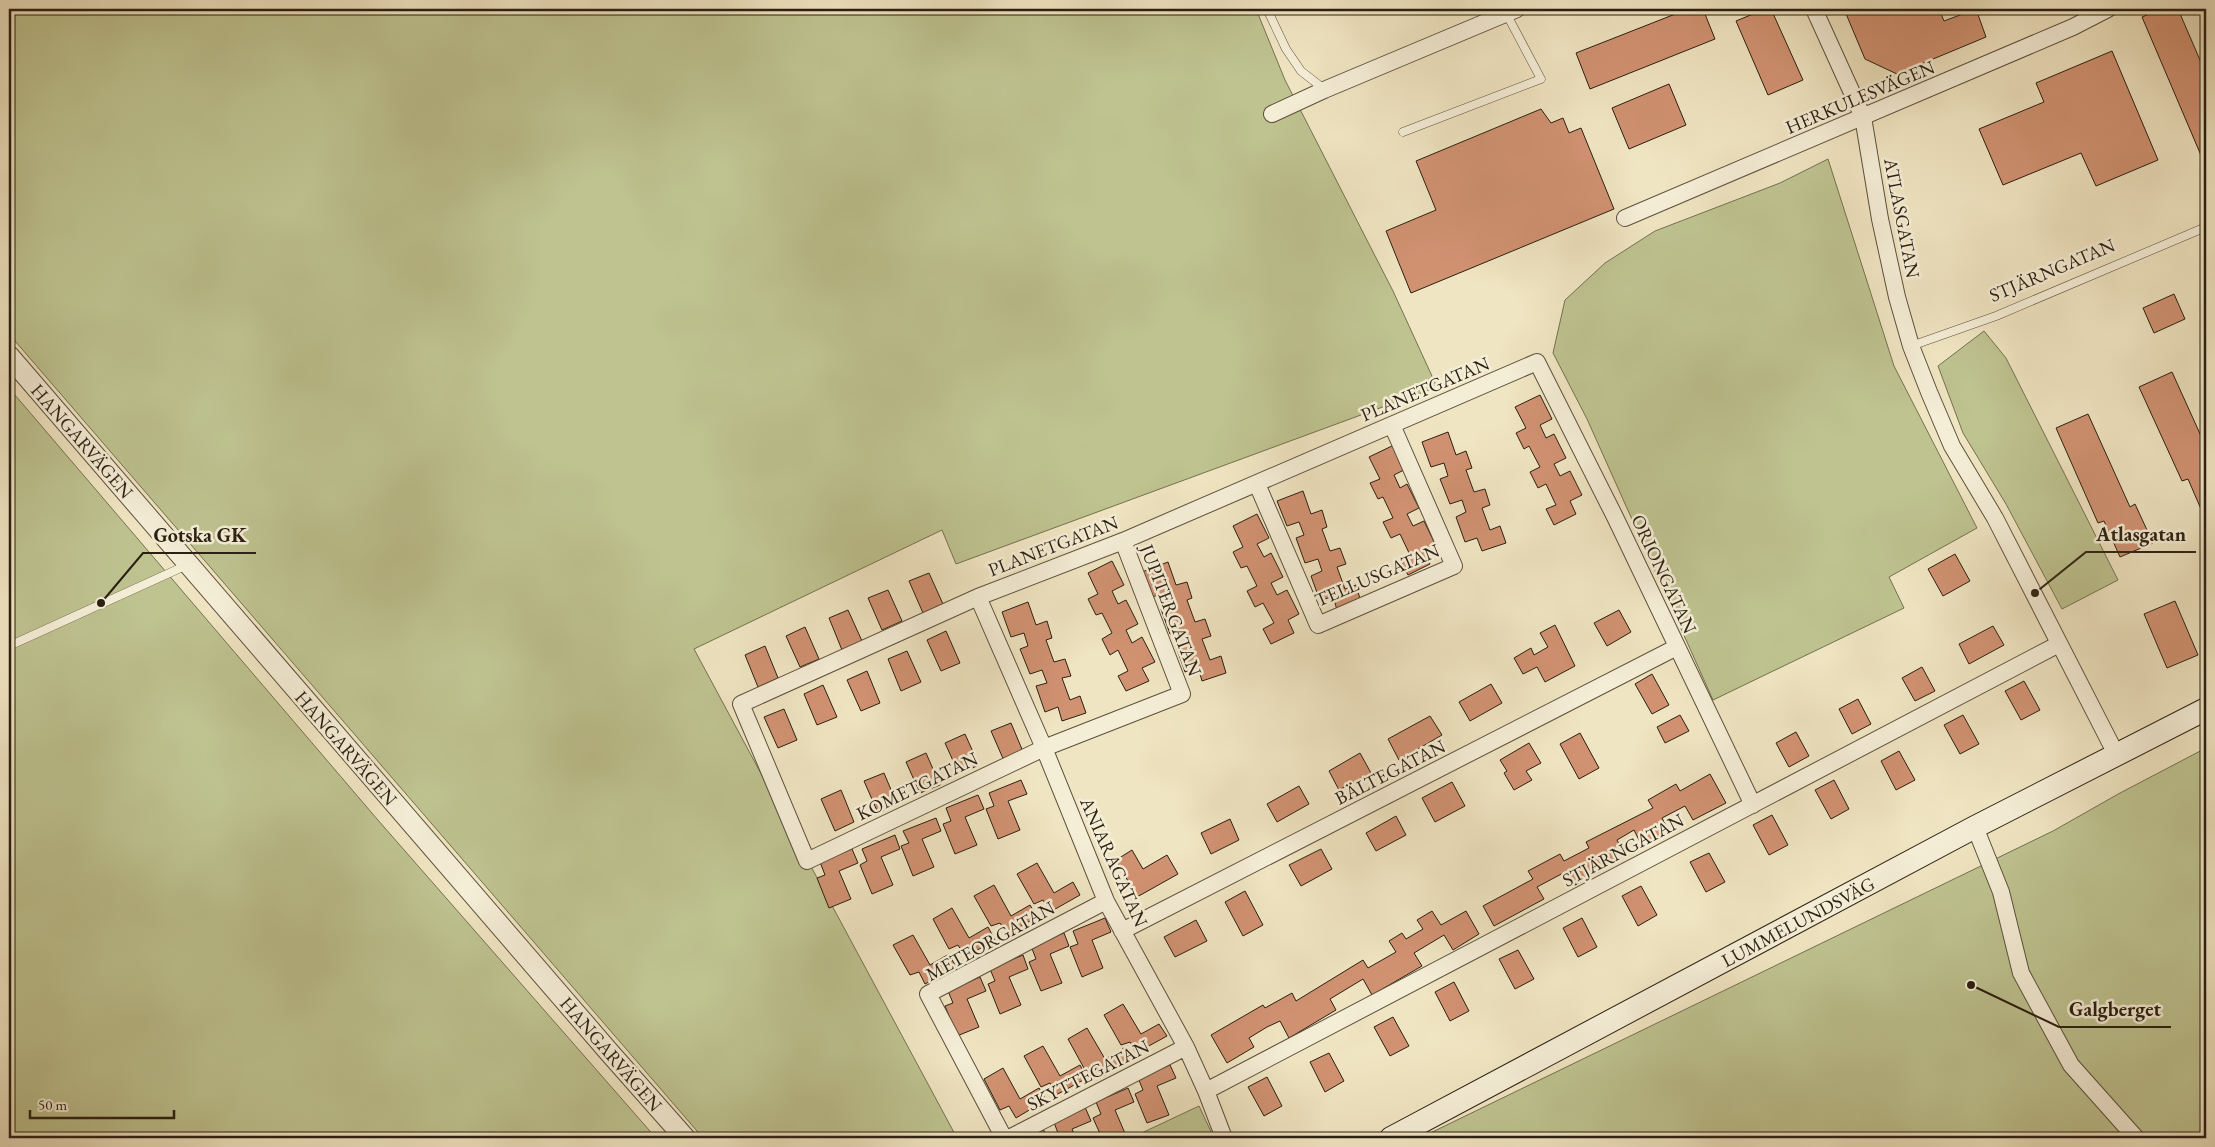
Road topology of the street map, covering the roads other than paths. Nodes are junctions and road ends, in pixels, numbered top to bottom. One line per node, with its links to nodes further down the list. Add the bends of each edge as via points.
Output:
1 (1266, 9): 5 (lane, via 1301,71)
2 (1814, 9): 7 (street, ATLASGATAN)
3 (2103, 10): 7 (street, HERKULESVÄGEN, via 2073,27)
4 (1511, 11): 5 (street); 8 (lane, via 1541,79)
5 (1324, 90): 6 (street)
6 (1272, 114)
7 (1863, 117): 9 (street, HERKULESVÄGEN); 11 (street, ATLASGATAN, via 1880,220)
8 (1403, 132)
9 (1625, 218)
10 (2206, 227): 11 (lane, STJÄRNGATAN, via 1996,316)
11 (1911, 346): 19 (street, ATLASGATAN, via 1952,446 1995,518)
12 (9, 356): 17 (street, HANGARVÄGEN)
13 (1537, 362): 14 (street, PLANETGATAN); 21 (street, ORIONGATAN)
14 (1392, 425): 15 (street, PLANETGATAN); 15 (street, TELLUSGATAN, via 1454,566 1318,625)
15 (1257, 484): 16 (street, PLANETGATAN)
16 (1123, 541): 18 (street, PLANETGATAN); 23 (street, JUPITERGATAN, via 1182,694)
17 (189, 564): 20 (lane); 32 (street, HANGARVÄGEN)
18 (978, 596): 23 (street, ANIARAGATAN); 27 (street, PLANETGATAN, via 741,704)
19 (2059, 644): 24 (street, ATLASGATAN); 25 (street, STJÄRNGATAN)
20 (9, 646)
21 (1677, 647): 25 (street, ORIONGATAN); 29 (street, BÄLTEGATAN)
22 (2206, 709): 24 (main road, LUMMELUNDSVÄG)
23 (1044, 748): 27 (street, KOMETGATAN); 28 (street, ANIARAGATAN)
24 (2116, 754): 26 (main road, LUMMELUNDSVÄG)
25 (1753, 805): 31 (street, STJÄRNGATAN)
26 (1975, 827): 36 (main road, LUMMELUNDSVÄG); 37 (street, via 2001,892 2021,973 2071,1065)
27 (807, 861)
28 (1106, 901): 29 (street, ANIARAGATAN); 33 (street, METEORGATAN, via 928,994)
29 (1122, 931): 30 (street, ANIARAGATAN)
30 (1186, 1047): 31 (street, ANIARAGATAN); 34 (street, SKYTTEGATAN)
31 (1206, 1091): 35 (street, ANIARAGATAN)
32 (685, 1138)
33 (1004, 1138)
34 (1010, 1138)
35 (1224, 1138)
36 (1391, 1138)
37 (2136, 1138)

